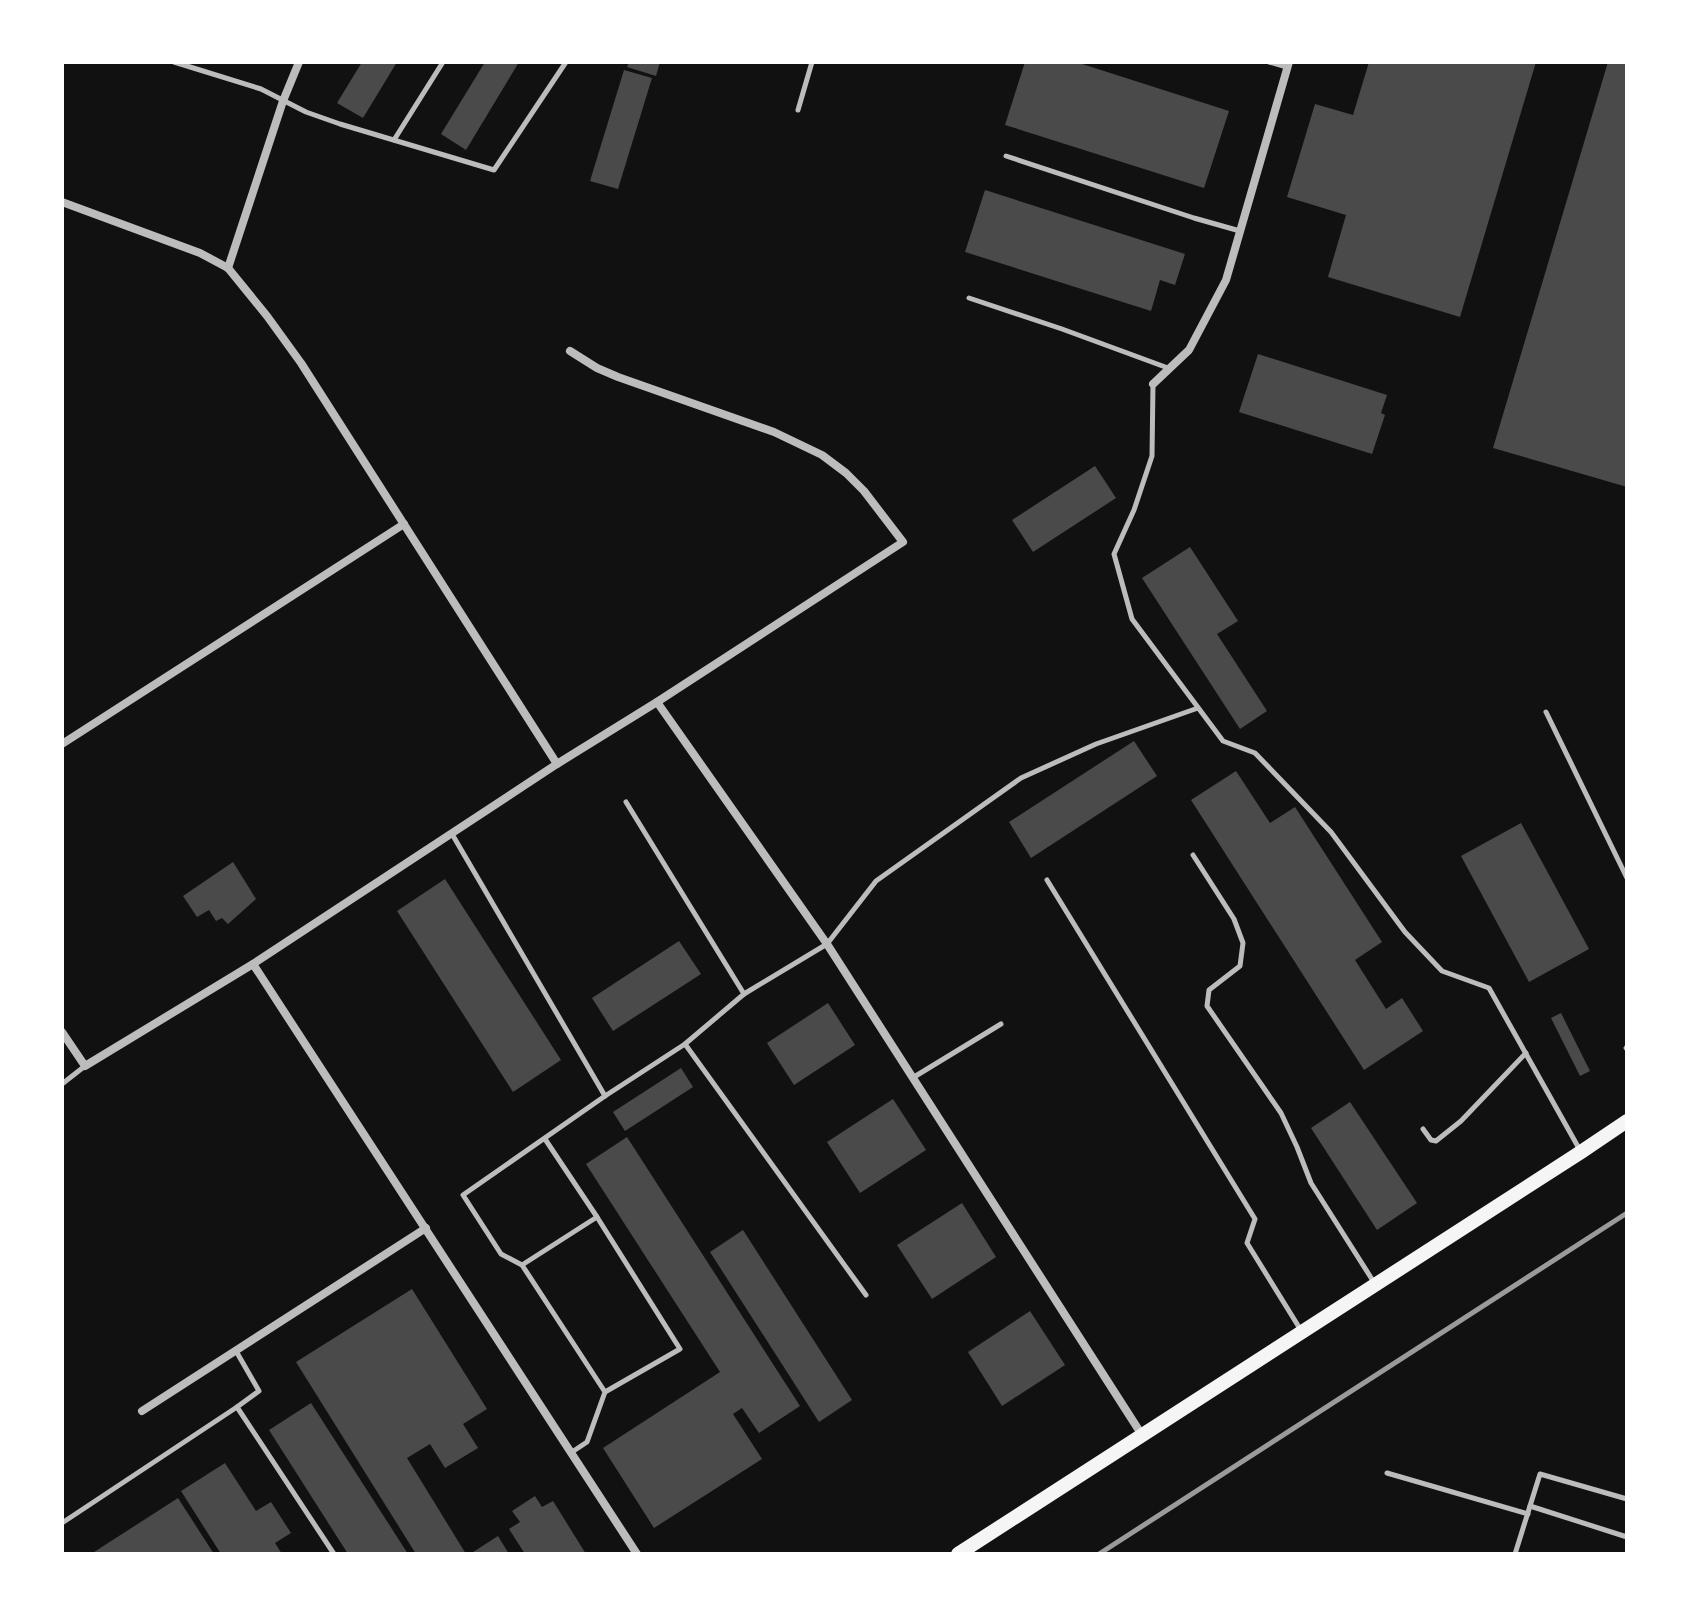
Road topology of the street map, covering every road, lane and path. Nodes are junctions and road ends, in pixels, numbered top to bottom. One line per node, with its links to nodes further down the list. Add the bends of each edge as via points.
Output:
1 (174, 62): 8 (lane)
2 (299, 62): 8 (street)
3 (443, 62): 10 (lane)
4 (566, 62): 10 (lane, via 494,170)
5 (812, 62): 9 (lane)
6 (1269, 62): 7 (lane)
7 (1288, 64): 13 (street)
8 (283, 101): 10 (lane); 14 (street)
9 (798, 110)
10 (394, 140)
11 (1006, 156): 13 (lane)
12 (62, 202): 14 (street)
13 (1240, 231): 17 (street, via 1226,280 1189,350)
14 (228, 268): 19 (street, via 301,363)
15 (969, 298): 17 (lane)
16 (570, 351): 20 (street, via 618,377 761,427 822,455 864,491 903,542)
17 (1168, 368): 18 (street)
18 (1153, 384): 21 (lane, via 1152,456 1114,554 1132,619)
19 (404, 524): 23 (street); 24 (street)
20 (657, 702): 24 (street); 30 (street)
21 (1198, 708): 30 (lane, via 1096,744 1021,778 876,881); 36 (lane, via 1223,741 1255,753 1331,832 1405,932 1442,971 1489,988)
22 (1546, 712): 28 (lane)
23 (62, 744)
24 (557, 764): 26 (street)
25 (626, 802): 32 (lane)
26 (452, 834): 31 (street); 40 (lane)
27 (1193, 855): 48 (lane, via 1234,919 1243,943 1240,966 1209,990 1207,1006 1281,1113 1311,1183)
28 (1627, 878)
29 (1047, 880): 50 (lane, via 1255,1219 1247,1243)
30 (827, 944): 32 (lane); 38 (street)
31 (253, 964): 37 (street); 46 (street)
32 (744, 994): 35 (lane)
33 (1001, 1024): 38 (lane)
34 (62, 1032): 37 (street)
35 (685, 1044): 40 (lane); 49 (lane)
36 (1526, 1053): 42 (lane, via 1436,1141); 44 (lane)
37 (85, 1066): 39 (lane)
38 (913, 1078): 55 (street)
39 (62, 1084)
40 (605, 1096): 43 (lane)
41 (1627, 1121): 44 (main road)
42 (1423, 1129)
43 (545, 1139): 45 (lane); 47 (lane, via 463,1195 501,1254)
44 (1581, 1152): 48 (main road)
45 (597, 1217): 47 (lane); 52 (lane, via 680,1349)
46 (426, 1228): 51 (street); 56 (street)
47 (522, 1265): 52 (lane)
48 (1376, 1285): 50 (main road)
49 (866, 1295)
50 (1303, 1333): 55 (main road)
51 (236, 1351): 53 (lane, via 259,1391); 54 (street)
52 (605, 1392): 56 (lane, via 587,1442)
53 (237, 1407): 61 (lane); 63 (lane)
54 (142, 1411)
55 (1142, 1435): 65 (main road)
56 (571, 1452): 64 (street)
57 (1387, 1473): 60 (lane)
58 (1627, 1499): 59 (lane, via 1540,1474)
59 (1530, 1506): 60 (lane); 62 (lane)
60 (1528, 1514): 66 (lane)
61 (62, 1523)
62 (1627, 1537)
63 (334, 1554)
64 (637, 1554)
65 (958, 1554)
66 (1515, 1554)

